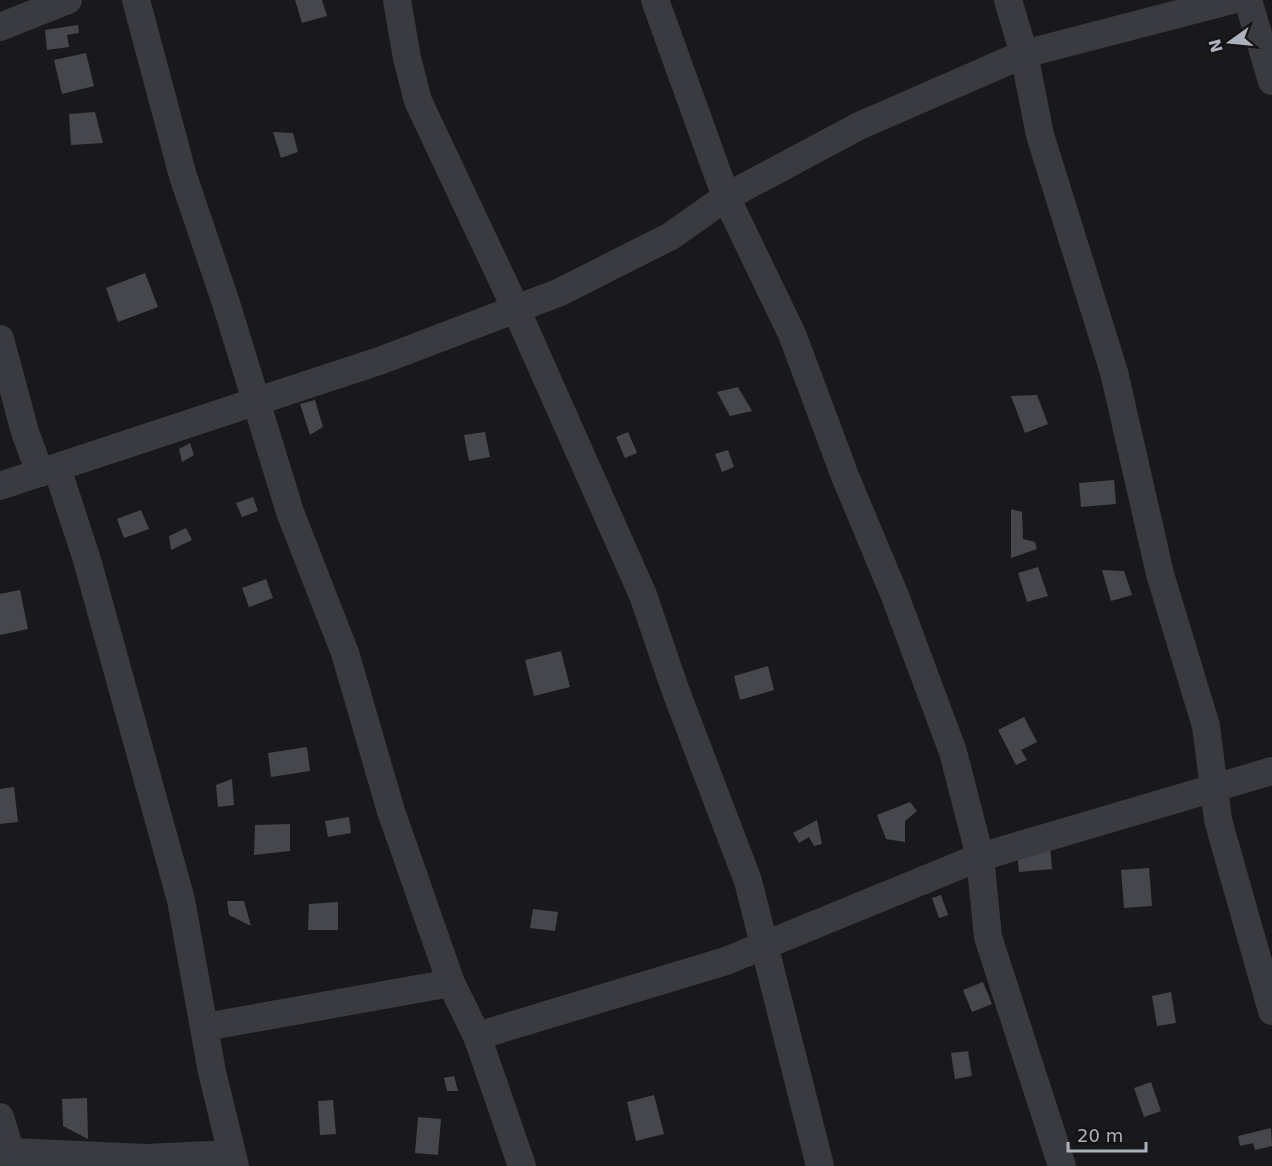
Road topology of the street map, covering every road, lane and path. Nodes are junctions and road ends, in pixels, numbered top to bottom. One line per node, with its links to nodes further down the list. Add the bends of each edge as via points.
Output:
1 (68, 0): 8 (street)
2 (136, 0): 14 (street, via 183,176 226,303)
3 (397, 0): 12 (street, via 418,101)
4 (655, 0): 11 (street)
5 (1008, 0): 9 (street)
6 (1232, 0): 9 (street)
7 (1248, 0): 10 (street)
8 (0, 27)
9 (1024, 54): 11 (street, via 859,126); 18 (street, via 1040,135 1114,372 1160,574 1206,726)
10 (1272, 81)
11 (726, 197): 12 (street, via 671,236 558,293); 19 (street, via 792,334 844,476 895,596 952,752)
12 (516, 309): 14 (street); 20 (street, via 643,595 748,881)
13 (0, 339): 15 (street, via 26,432)
14 (254, 403): 15 (street); 21 (street, via 290,512 345,653 391,811)
15 (49, 470): 16 (street); 23 (street, via 87,560 181,900)
16 (0, 486)
17 (1272, 771): 18 (street)
18 (1213, 786): 19 (street); 22 (street, via 1218,820)
19 (980, 857): 20 (street); 30 (street, via 988,937)
20 (763, 945): 24 (street, via 726,961); 29 (street)
21 (451, 983): 23 (street); 24 (street)
22 (1272, 1011)
23 (205, 1027): 27 (street)
24 (477, 1036): 28 (street)
25 (0, 1116): 26 (street)
26 (13, 1159): 27 (street)
27 (233, 1160)
28 (522, 1166)
29 (820, 1166)
30 (1062, 1166)

